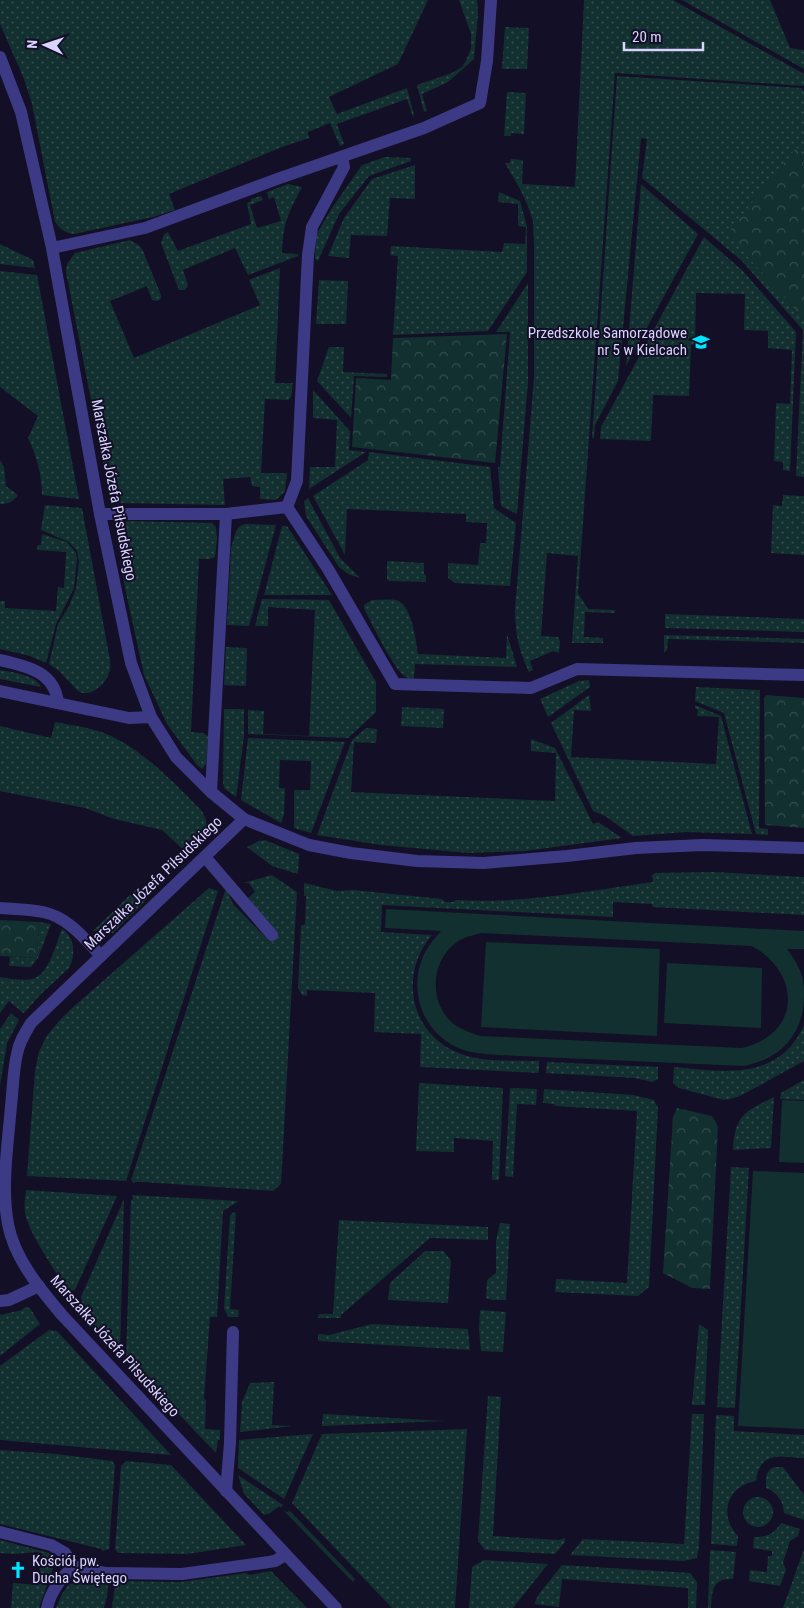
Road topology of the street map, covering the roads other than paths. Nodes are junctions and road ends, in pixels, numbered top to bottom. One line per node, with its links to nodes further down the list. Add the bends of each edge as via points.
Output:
1 (491, 0): 3 (street, via 487,61 480,103 424,128)
2 (0, 57): 4 (street, Marszałka Józefa Piłsudskiego, via 21,112)
3 (342, 157): 4 (street, via 145,228); 5 (street, via 344,167 312,227 298,481)
4 (52, 248): 6 (street, Marszałka Józefa Piłsudskiego)
5 (287, 507): 7 (street); 9 (street, via 328,569 395,684 532,688 577,669)
6 (100, 514): 7 (street); 12 (street, Marszałka Józefa Piłsudskiego, via 131,662)
7 (226, 514): 13 (street)
8 (0, 660): 11 (street, via 43,674 57,692)
9 (804, 675)
10 (0, 692): 11 (street)
11 (58, 704): 12 (street, via 129,718)
12 (150, 717): 13 (street, Marszałka Józefa Piłsudskiego, via 176,757)
13 (211, 792): 14 (street, Marszałka Józefa Piłsudskiego)
14 (244, 819): 15 (street, via 309,845 351,854 417,861 484,863 703,845); 16 (street, Marszałka Józefa Piłsudskiego)
15 (804, 848)
16 (205, 857): 18 (street); 19 (street, Marszałka Józefa Piłsudskiego)
17 (0, 908): 19 (street, via 44,912 63,919)
18 (272, 935)
19 (101, 956): 20 (street, Marszałka Józefa Piłsudskiego, via 31,1023 17,1053 8,1134 5,1193 8,1225 16,1249)
20 (39, 1286): 21 (street); 23 (street, Marszałka Józefa Piłsudskiego)
21 (0, 1301)
22 (233, 1332): 23 (street)
23 (226, 1491): 25 (street, Marszałka Józefa Piłsudskiego)
24 (0, 1532): 26 (street, via 51,1545 65,1552)
25 (285, 1555): 26 (street, via 275,1561 182,1574 106,1573); 28 (street, Marszałka Józefa Piłsudskiego)
26 (73, 1566): 27 (street, via 53,1591)
27 (47, 1608)
28 (336, 1608)

